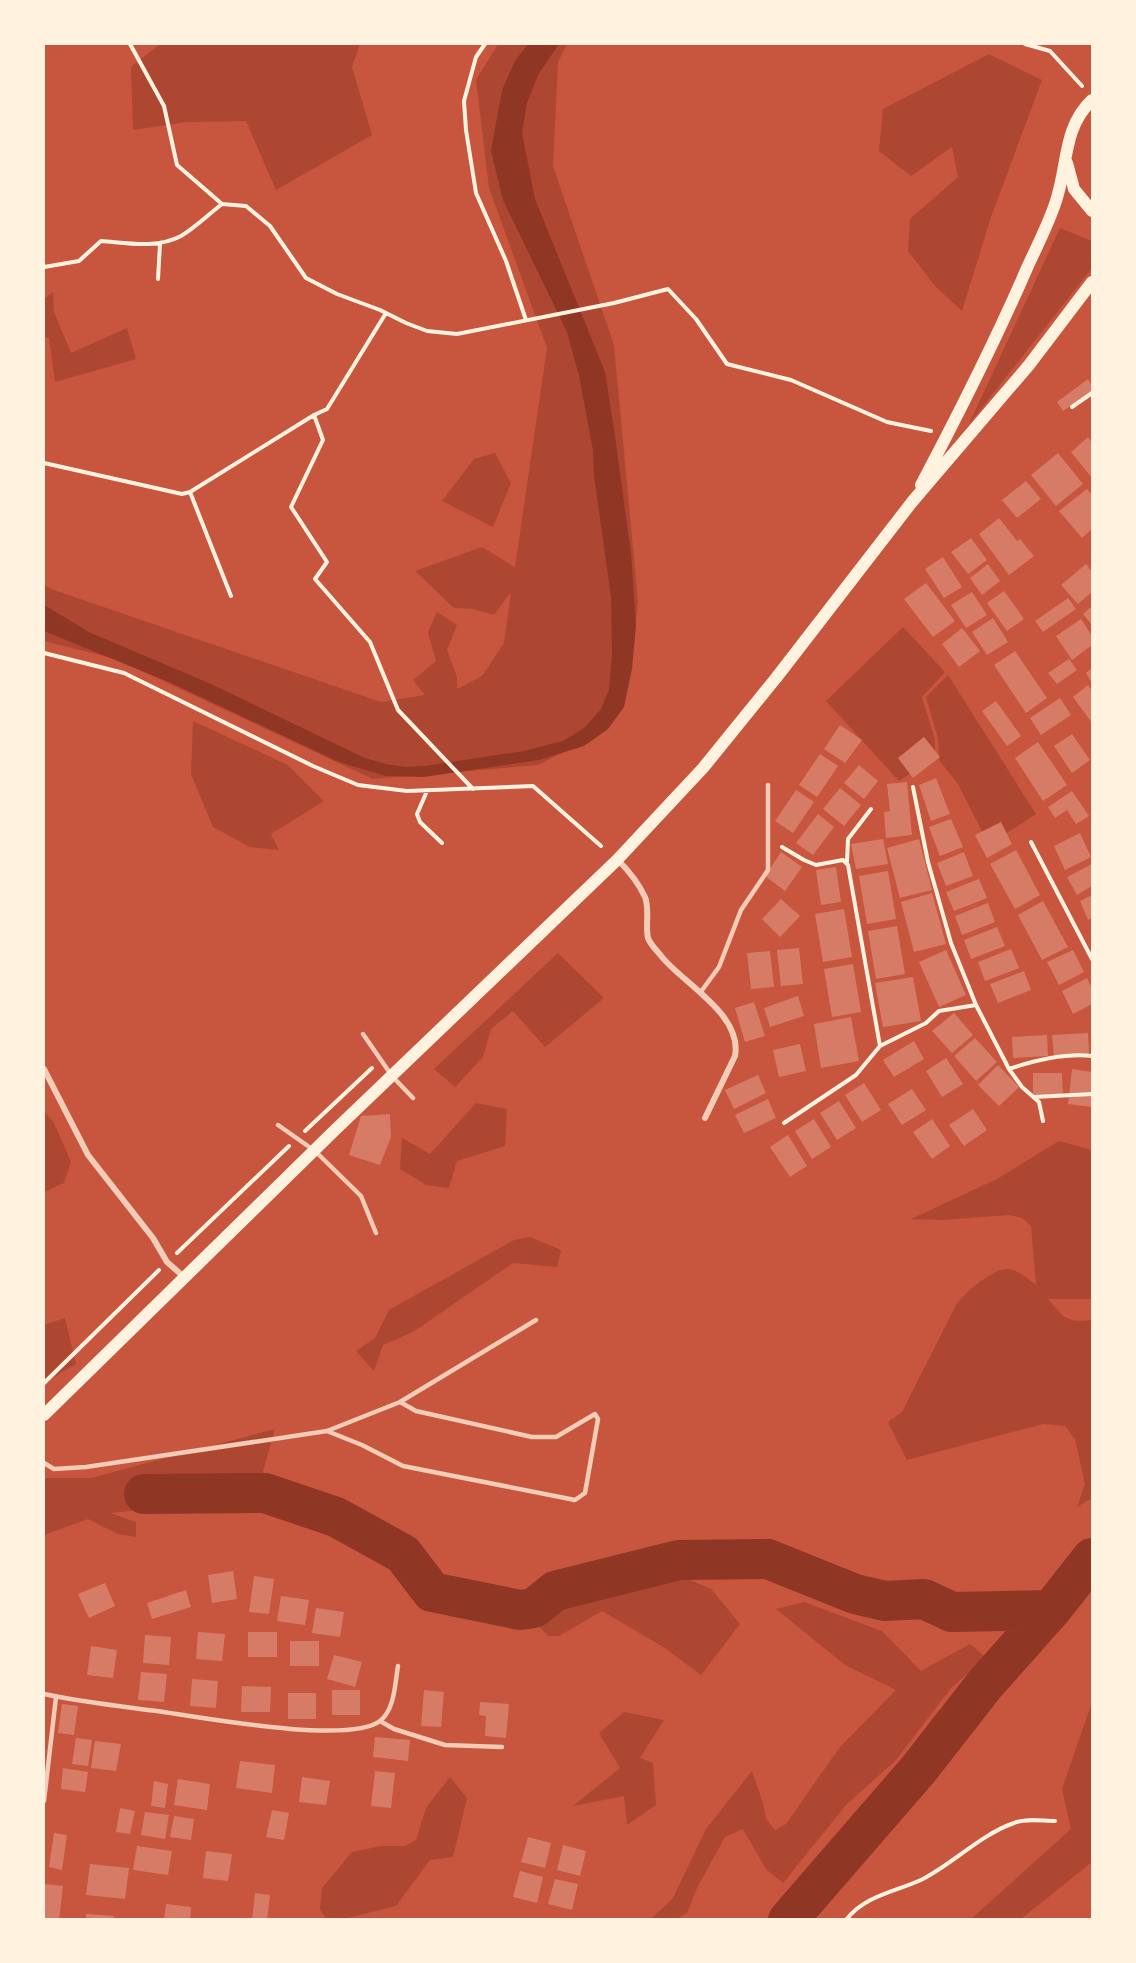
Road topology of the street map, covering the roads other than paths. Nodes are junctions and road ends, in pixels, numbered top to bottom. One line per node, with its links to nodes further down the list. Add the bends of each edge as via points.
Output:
1 (1092, 100): 2 (main road, via 1076,119)
2 (1067, 153): 3 (main road, via 1074,189); 5 (main road, via 1056,200 1002,327)
3 (1092, 211)
4 (1092, 282): 5 (main road, via 1029,365)
5 (912, 502): 7 (main road, via 703,768)
6 (768, 785): 8 (lane, via 768,870 741,910 719,967)
7 (617, 860): 8 (street, via 645,898 648,939); 11 (main road)
8 (700, 993): 13 (street, via 727,1020 737,1046)
9 (363, 1034): 11 (lane)
10 (44, 1069): 17 (street, via 88,1155 167,1262)
11 (392, 1076): 12 (lane); 15 (main road)
12 (413, 1098)
13 (705, 1118)
14 (278, 1125): 15 (lane)
15 (315, 1150): 16 (lane, via 361,1196); 17 (main road)
16 (376, 1233)
17 (184, 1278): 20 (main road)
18 (536, 1320): 19 (lane)
19 (400, 1402): 21 (lane); 21 (lane, via 416,1411 532,1437 556,1437 595,1414 598,1419 585,1494 575,1500 403,1466)
20 (44, 1415)
21 (327, 1431): 22 (lane, via 86,1467 54,1469)
22 (44, 1463)
23 (398, 1666): 26 (lane, via 392,1701)
24 (44, 1694): 25 (lane)
25 (56, 1696): 26 (lane, via 278,1729 335,1730); 28 (lane)
26 (380, 1721): 27 (lane, via 451,1747)
27 (502, 1747)
28 (44, 1802)

